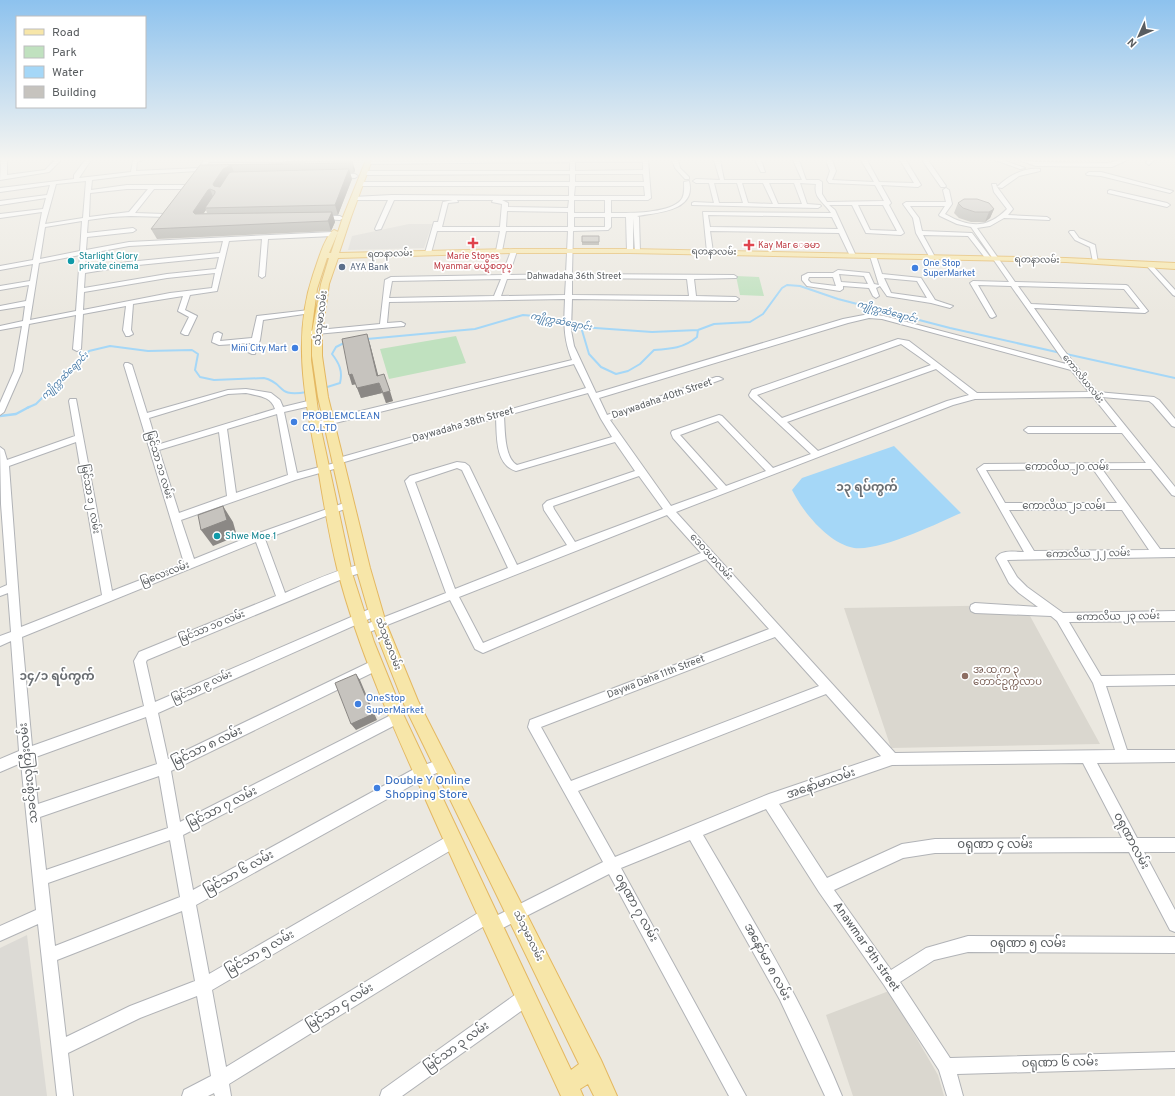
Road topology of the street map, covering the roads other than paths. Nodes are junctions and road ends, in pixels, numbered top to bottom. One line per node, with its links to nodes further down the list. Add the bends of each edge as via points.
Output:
1 (38, 211): 28 (street)
2 (45, 211): 35 (street)
3 (87, 211): 30 (street)
4 (133, 211): 23 (street)
5 (169, 211): 26 (street)
6 (343, 211): 32 (main road, သံသုမာလမ်း)
7 (350, 211): 58 (main road, သံသုမာလမ်း)
8 (386, 211): 37 (street)
9 (440, 211): 38 (street)
10 (443, 211): 38 (street)
11 (504, 211): 39 (street)
12 (552, 211): 21 (street)
13 (609, 211): 24 (street)
14 (658, 211): 25 (street)
15 (673, 211): 29 (street, via 656,216)
16 (858, 211): 17 (street, via 868,232 901,233)
17 (891, 211)
18 (911, 211): 45 (street, via 916,218)
19 (944, 211): 36 (street, via 942,215)
20 (1007, 211): 27 (street)
21 (571, 212): 24 (street); 40 (street, ဒေဝဒဟလမ်း)
22 (833, 212): 41 (street, via 707,213); 43 (street)
23 (131, 214): 26 (street); 30 (street)
24 (609, 215): 25 (street); 40 (street, via 607,228)
25 (629, 215): 29 (street); 53 (street)
26 (165, 216): 34 (street)
27 (1003, 216): 33 (street); 36 (street, via 992,224)
28 (0, 217)
29 (636, 217): 53 (street)
30 (86, 218): 35 (street); 47 (street)
31 (317, 218): 32 (street)
32 (340, 218): 46 (main road, သံသုမာလမ်း)
33 (1048, 219)
34 (161, 222)
35 (42, 226): 65 (street)
36 (973, 226): 64 (street, ကောလိယလမ်း)
37 (378, 229)
38 (436, 229): 39 (street); 56 (street)
39 (503, 229): 40 (street); 51 (street)
40 (571, 229): 50 (street, ဒေဝဒဟလမ်း)
41 (707, 229): 43 (street); 54 (street)
42 (133, 230): 47 (street)
43 (842, 231): 60 (street)
44 (1072, 232): 66 (street, via 1077,239 1093,246)
45 (919, 233): 62 (street); 63 (street, via 970,234)
46 (333, 234): 48 (street); 59 (main road, သံသုမာလမ်း)
47 (84, 235): 55 (street)
48 (265, 238): 49 (street); 73 (street)
49 (226, 240): 55 (street, via 147,241); 57 (street)
50 (570, 250): 52 (main road, ရတနာလမ်း); 53 (main road, ရတနာလမ်း); 74 (street, ဒေဝဒဟလမ်း)
51 (499, 251): 52 (main road, ရတနာလမ်း); 56 (main road, ရတနာလမ်း)
52 (514, 251): 77 (street)
53 (634, 251): 54 (main road, ရတနာလမ်း)
54 (710, 252): 60 (main road, ရတနာလမ်း)
55 (82, 253): 65 (street); 71 (street)
56 (428, 253): 58 (main road, ရတနာလမ်း)
57 (223, 255): 70 (street); 71 (street, via 128,264)
58 (335, 255): 59 (main road, ရတနာလမ်း); 109 (main road, သံသုမာလမ်း, via 326,284)
59 (324, 256): 102 (main road, သံသုမာလမ်း, via 313,289)
60 (853, 256): 61 (main road, ရတနာလမ်း)
61 (873, 256): 62 (main road, ရတနာလမ်း); 76 (street)
62 (932, 257): 63 (main road, ရတနာလမ်း)
63 (988, 258): 64 (main road, ရတနာလမ်း)
64 (997, 259): 66 (main road, ရတနာလမ်း); 80 (street, ကောလိယလမ်း)
65 (35, 262): 69 (street); 79 (street)
66 (1096, 262): 67 (main road, ရတနာလမ်း)
67 (1148, 264): 68 (main road, ရတနာလမ်း); 82 (street)
68 (1175, 266)
69 (0, 268)
70 (219, 271): 87 (street, via 167,276); 88 (street, via 215,290)
71 (82, 272): 87 (street)
72 (836, 275): 81 (street, via 838,272 867,274); 86 (street); 86 (street, via 807,275 805,280 812,286)
73 (262, 276)
74 (570, 276): 75 (street, Dahwadaha 36th Street); 77 (street, Dahwadaha 36th Street); 91 (street, ဒေဝဒဟလမ်း)
75 (690, 276): 78 (street, Dahwadaha 36th Street); 93 (street)
76 (880, 276): 83 (street); 96 (street, via 919,279)
77 (504, 277): 92 (street); 95 (street, Dahwadaha 36th Street, via 390,279)
78 (734, 277)
79 (33, 282): 85 (street); 98 (street)
80 (1014, 284): 100 (street, ကောလိယလမ်း); 100 (street, via 1126,288 1145,311); 104 (street, via 973,283)
81 (872, 285): 83 (street); 86 (street); 90 (street)
82 (1166, 285): 84 (street); 89 (street)
83 (883, 286): 96 (street, via 889,295)
84 (1175, 287)
85 (0, 288)
86 (840, 289)
87 (80, 292): 103 (street)
88 (187, 293): 97 (street); 110 (street, via 182,311 193,316)
89 (1175, 294)
90 (876, 296)
91 (569, 297): 92 (street); 93 (street); 117 (street, ဒေဝဒဟလမ်း, via 567,330)
92 (497, 298): 95 (street)
93 (694, 299): 94 (street)
94 (736, 299)
95 (386, 300): 107 (street)
96 (932, 301): 99 (street)
97 (130, 302): 103 (street); 111 (street, via 127,330)
98 (29, 303): 101 (street); 105 (street)
99 (950, 306)
100 (1029, 306): 119 (street, ကောလိယလမ်း)
101 (0, 308)
102 (310, 312): 113 (main road, သံသုမာလမ်း); 114 (street, via 260,318)
103 (79, 313): 105 (street); 115 (street)
104 (992, 316)
105 (26, 324): 108 (street); 128 (street, via 18,371)
106 (401, 324): 107 (street)
107 (383, 326): 109 (street)
108 (0, 328)
109 (318, 332): 113 (street); 125 (main road, သံသုမာလမ်း, via 320,380)
110 (186, 333)
111 (129, 334)
112 (218, 334): 114 (street, via 216,342 220,343)
113 (306, 334): 125 (main road, သံသုမာလမ်း, via 309,382)
114 (256, 340): 116 (street)
115 (76, 349)
116 (252, 352)
117 (576, 361): 122 (street, ဒေဝဒဟလမ်း); 133 (street)
118 (128, 365): 130 (street, မြင်သာ ၁၁ လမ်း)
119 (1071, 365): 122 (street, Daywadaha 38th Street, via 882,317 869,316); 123 (street, ကောလိယလမ်း)
120 (938, 366): 124 (street); 132 (street); 132 (street, via 906,343 898,342 755,392 753,395)
121 (719, 379): 131 (street, Daywadaha 40th Street)
122 (591, 394): 129 (street, Daywadaha 38th Street); 131 (street, ဒေဝဒဟလမ်း)
123 (1095, 394): 124 (street, မြင်သာ ၉ လမ်း); 134 (street, မြင်သာ ၉ လမ်း, via 1151,398); 137 (street, ကောလိယလမ်း)
124 (975, 396): 142 (street, မြင်သာ ၉ လမ်း, via 950,403)
125 (316, 400): 127 (street); 133 (main road, သံသုမာလမ်း)
126 (73, 401): 138 (street, မြင်သာ ၁၂ လမ်း)
127 (280, 410): 130 (street, via 277,402 268,395 246,391 228,392); 135 (street); 149 (street)
128 (1, 411)
129 (500, 414): 139 (street, via 505,457 509,465 516,468); 144 (street, Daywadaha 38th Street)
130 (144, 417): 140 (street, မြင်သာ ၁၁ လမ်း)
131 (605, 419): 139 (street, ဒေဝဒဟလမ်း)
132 (781, 421): 142 (street)
133 (322, 423): 144 (main road, သံသုမာလမ်း)
134 (1175, 424)
135 (223, 428): 140 (street); 152 (street)
136 (1028, 430): 137 (street)
137 (1124, 430): 145 (street, ကောလိယလမ်း)
138 (79, 438): 143 (street); 173 (street, မြင်သာ ၁၂ လမ်း)
139 (616, 438): 147 (street, ဒေဝဒဟလမ်း)
140 (154, 449): 159 (street, မြင်သာ ၁၁ လမ်း)
141 (0, 450): 143 (street, သခင်ဖိုးလှကြီးလမ်း)
142 (817, 455): 148 (street, မြင်သာ ၉ လမ်း)
143 (2, 465): 153 (street, သခင်ဖိုးလှကြီးလမ်း)
144 (333, 465): 149 (street, Daywadaha 38th Street); 154 (main road, သံသုမာလမ်း); 157 (main road, သံသုမာလမ်း)
145 (1153, 466): 146 (street, ကောလိယ ၂၀ လမ်း); 151 (street, ကောလိယလမ်း)
146 (1096, 467): 155 (street, ကောလိယ ၂၀ လမ်း, via 984,467 981,469); 156 (street)
147 (641, 472): 158 (street, ဒေဝဒဟလမ်း); 161 (street, via 548,505)
148 (772, 472): 150 (street, မြင်သာ ၉ လမ်း); 150 (street, via 719,418 675,433)
149 (293, 477): 152 (street, Daywadaha 38th Street)
150 (724, 490): 158 (street, မြင်သာ ၉ လမ်း)
151 (1175, 493)
152 (232, 499): 159 (street, Daywadaha 38th Street)
153 (3, 505): 170 (street, သခင်ဖိုးလှကြီးလမ်း)
154 (347, 505): 157 (street, မြလေးလမ်း); 167 (main road, သံသုမာလမ်း)
155 (1004, 506): 156 (street, ကောလိယ ၂၁ လမ်း); 165 (street)
156 (1124, 507): 162 (street)
157 (331, 509): 160 (street, မြလေးလမ်း); 169 (main road, သံသုမာလမ်း)
158 (670, 510): 161 (street, မြင်သာ ၉ လမ်း); 164 (street, ဒေဝဒဟလမ်း)
159 (175, 518): 166 (street, မြင်သာ ၁၁ လမ်း)
160 (259, 537): 166 (street, မြလေးလမ်း); 174 (street)
161 (573, 547): 168 (street, မြင်သာ ၉ လမ်း)
162 (1157, 553): 163 (street, ကောလိယ ၂၂ လမ်း); 165 (street, ကောလိယ ၂၂ လမ်း)
163 (1175, 553)
164 (708, 554): 172 (street, via 483,648 479,646); 180 (street, ဒေဝဒဟလမ်း)
165 (1031, 555): 176 (street, ကောလိယ ၂၂ လမ်း, via 1001,558 1013,580)
166 (190, 564): 173 (street, မြလေးလမ်း)
167 (362, 568): 169 (street, မြင်သာ ၁၀ လမ်း); 178 (main road, သံသုမာလမ်း)
168 (514, 570): 172 (street, မြင်သာ ၉ လမ်း); 172 (street, via 466,468 457,465 417,476 410,481)
169 (346, 573): 174 (street, မြင်သာ ၁၀ လမ်း); 179 (main road, သံသုမာလမ်း)
170 (13, 587): 171 (street); 181 (street, သခင်ဖိုးလှကြီးလမ်း)
171 (0, 592)
172 (452, 594): 178 (street, မြင်သာ ၉ လမ်း)
173 (108, 597): 181 (street, မြလေးလမ်း)
174 (282, 599): 187 (street, မြင်သာ ၁၀ လမ်း, via 143,656 140,661)
175 (975, 608): 176 (street, ကောလိယ ၂၃ လမ်း)
176 (1057, 615): 177 (street, ကောလိယ ၂၃ လမ်း); 185 (street)
177 (1175, 616)
178 (377, 617): 179 (street, မြင်သာ ၉ လမ်း); 195 (main road, သံသုမာလမ်း, via 406,690)
179 (361, 624): 183 (main road, သံသုမာလမ်း); 187 (street, မြင်သာ ၉ လမ်း)
180 (777, 631): 186 (street, ဒေဝဒဟလမ်း); 189 (street, Daywa Daha 11th Street)
181 (15, 635): 182 (street, မြလေးလမ်း); 190 (street, သခင်ဖိုးလှကြီးလမ်း)
182 (0, 641)
183 (376, 665): 188 (main road, သံသုမာလမ်း); 197 (street, မြင်သာ ၈ လမ်း)
184 (1175, 680): 185 (street)
185 (1098, 681): 191 (street)
186 (828, 688): 194 (street, ဒေဝဒဟလမ်း); 199 (street)
187 (150, 710): 190 (street, မြင်သာ ၉ လမ်း); 197 (street)
188 (397, 718): 198 (main road, သံသုမာလမ်း); 203 (street, မြင်သာ ၇ လမ်း)
189 (536, 722): 199 (street, ၀ရုဏာ ၇ လမ်း, via 534,727)
190 (26, 754): 196 (street, မြင်သာ ၉ လမ်း); 201 (street, သခင်ဖိုးလှကြီးလမ်း)
191 (1123, 756): 192 (street, အနော်မာလမ်း); 193 (street, အနော်မာလမ်း)
192 (1175, 756)
193 (1087, 757): 194 (street, အနော်မာလမ်း); 205 (street, ၀ရုဏာလမ်း)
194 (892, 759): 200 (street, အနော်မာလမ်း)
195 (441, 765): 198 (street, မြင်သာ ၆ လမ်း); 212 (main road, သံသုမာလမ်း)
196 (0, 766)
197 (164, 768): 201 (street, မြင်သာ ၈ လမ်း); 203 (street)
198 (422, 773): 204 (main road, သံသုမာလမ်း); 210 (street, မြင်သာ ၆ လမ်း)
199 (569, 788): 207 (street, ၀ရုဏာ ၇ လမ်း)
200 (769, 801): 202 (street, အနော်မာလမ်း); 209 (street, Anawmar 9th street)
201 (32, 813): 208 (street, သခင်ဖိုးလှကြီးလမ်း)
202 (693, 831): 207 (street, အနော်မာလမ်း); 232 (street, အနော်မာ ၈ လမ်း, via 755,937 820,1062)
203 (175, 832): 208 (street, မြင်သာ ၇ လမ်း); 210 (street)
204 (453, 841): 213 (main road, သံသုမာလမ်း); 219 (street, မြင်သာ ၅ လမ်း)
205 (1133, 844): 206 (street, ၀ရုဏာ ၄ လမ်း); 209 (street, ၀ရုဏာ ၄ လမ်း, via 935,846 902,851); 214 (street, ၀ရုဏာလမ်း)
206 (1175, 844)
207 (612, 865): 212 (street, အနော်မာလမ်း); 231 (street, ၀ရုဏာ ၇ လမ်း)
208 (40, 879): 211 (street, သခင်ဖိုးလှကြီးလမ်း)
209 (824, 887): 218 (street, Anawmar 9th street)
210 (188, 901): 217 (street, မြင်သာ ၆ လမ်း); 219 (street)
211 (44, 914): 215 (street); 217 (street, သခင်ဖိုးလှကြီးလမ်း)
212 (517, 914): 213 (street, အနော်မာလမ်း); 224 (main road, သံသုမာလမ်း)
213 (490, 920): 220 (main road, သံသုမာလမ်း); 225 (street, မြင်သာ ၄ လမ်း)
214 (1175, 925)
215 (0, 934)
216 (1175, 945): 218 (street, ၀ရုဏာ ၅ လမ်း, via 968,944 931,953)
217 (49, 956): 221 (street, သခင်ဖိုးလှကြီးလမ်း)
218 (890, 980): 223 (street, Anawmar 9th street)
219 (203, 986): 221 (street, မြင်သာ ၅ လမ်း, via 136,1012); 225 (street)
220 (526, 998): 226 (main road, သံသုမာလမ်း); 229 (street, မြင်သာ ၃ လမ်း)
221 (59, 1050): 227 (street, သခင်ဖိုးလှကြီးလမ်း)
222 (1175, 1060): 223 (street, ၀ရုဏာ ၆ လမ်း)
223 (946, 1066): 233 (street, Anawmar 9th street)
224 (593, 1068): 226 (main road); 230 (main road, သံသုမာလမ်း)
225 (222, 1088): 228 (street, မြင်သာ ၄ လမ်း)
226 (570, 1091)
227 (65, 1096)
228 (190, 1096)
229 (388, 1096)
230 (606, 1096)
231 (738, 1096)
232 (834, 1096)
233 (955, 1096)

